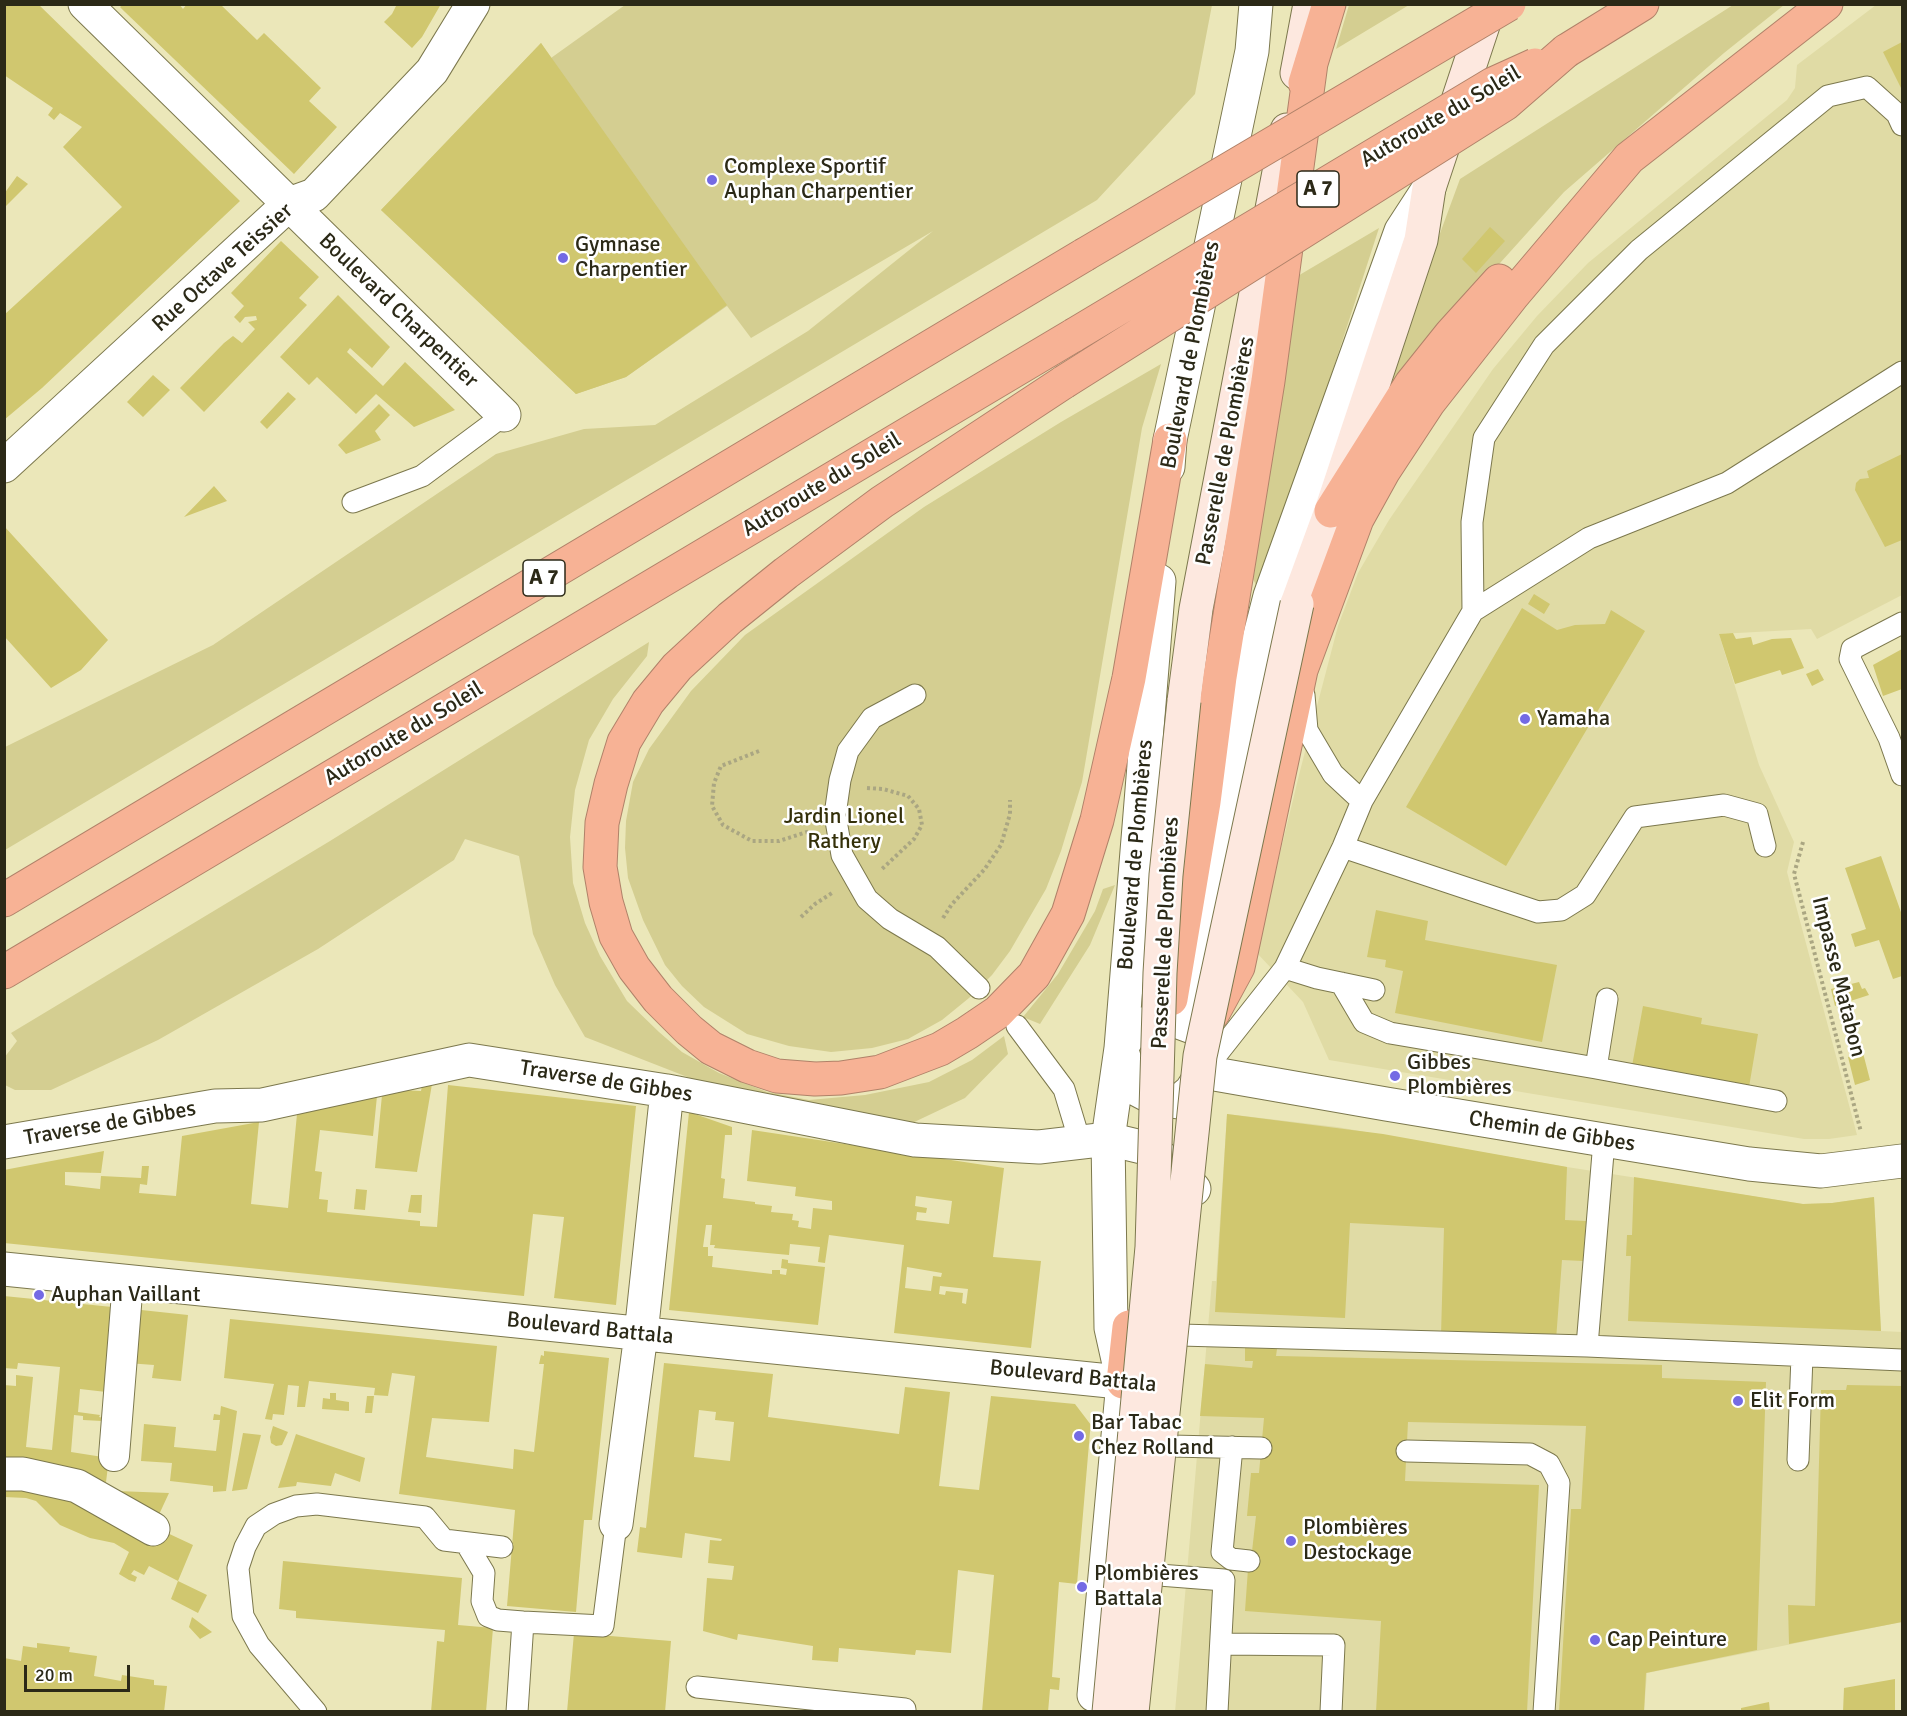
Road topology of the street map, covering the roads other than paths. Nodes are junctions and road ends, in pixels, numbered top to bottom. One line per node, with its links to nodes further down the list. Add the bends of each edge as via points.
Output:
1 (86, 4): 16 (street, Boulevard Charpentier)
2 (473, 4): 16 (street, Rue Octave Teissier, via 432,72 314,195)
3 (1256, 4): 19 (street, Boulevard de Plombières, via 1252,51)
4 (1310, 4): 14 (main road, Passerelle de Plombières)
5 (1329, 4): 11 (highway)
6 (1490, 4): 15 (main road)
7 (1509, 4): 31 (highway, A 7, bridge)
8 (1642, 4): 10 (highway, Autoroute du Soleil / A 7)
9 (1826, 4): 13 (highway)
10 (1566, 51): 19 (highway, bridge, via 1505,104 1064,382 882,502 730,618 677,667 648,702 624,742 602,823 600,867 616,936 634,968 658,999 711,1048 777,1076 841,1078 880,1072 967,1034 998,1012 1034,975 1068,914 1097,820 1129,678); 33 (highway, Autoroute du Soleil / A 7, bridge, via 1493,84)
11 (1311, 63): 14 (highway); 38 (highway, via 1268,381)
12 (1902, 125): 23 (lane, via 1897,114 1867,87 1828,96 1639,250 1544,345 1484,438 1472,522)
13 (1629, 158): 22 (highway, via 1450,333 1411,384); 25 (highway, via 1429,402 1383,472 1357,519)
14 (1282, 162): 82 (main road, Passerelle de Plombières, bridge, via 1196,609 1184,701 1160,973 1152,1247)
15 (1429, 188): 22 (main road, Passerelle de Plombières, via 1421,240); 40 (street, via 1401,231 1270,596 1191,954)
16 (289, 204): 18 (street, Boulevard Charpentier); 20 (street, Rue Octave Teissier)
17 (1902, 372): 23 (lane, via 1727,483 1589,538)
18 (504, 415): 21 (lane, via 422,476)
19 (1170, 440): 41 (street, Boulevard de Plombières)
20 (4, 466)
21 (354, 502)
22 (1331, 511): 83 (main road, Passerelle de Plombières, bridge, via 1297,604 1200,1056)
23 (1473, 611): 28 (lane)
24 (1902, 623): 27 (lane, via 1852,649 1850,659 1889,738)
25 (1301, 670): 28 (lane, via 1307,730 1333,774); 40 (highway, via 1238,967)
26 (915, 695): 35 (lane, via 872,718 848,751 835,815 842,855 867,899 890,919 937,947)
27 (1902, 775)
28 (1362, 801): 30 (lane)
29 (1765, 846): 30 (lane, via 1757,814 1724,805 1635,817 1585,895 1561,910 1538,912)
30 (1343, 847): 32 (lane)
31 (4, 900)
32 (1285, 968): 34 (lane); 43 (lane)
33 (4, 972)
34 (1341, 983): 36 (lane); 42 (lane, via 1364,1022 1390,1033)
35 (979, 988)
36 (1374, 990)
37 (1607, 999): 42 (lane)
38 (1168, 1018): 40 (street); 41 (street, via 1135,1026); 45 (highway)
39 (1017, 1026): 47 (lane, via 1064,1089)
40 (1203, 1031): 43 (street)
41 (1121, 1048): 45 (street, via 1134,1088); 47 (street, Boulevard de Plombières)
42 (1596, 1068): 46 (lane)
43 (1203, 1072): 45 (street, via 1178,1102); 48 (street, Chemin de Gibbes); 52 (street)
44 (667, 1091): 47 (street, Traverse de Gibbes, via 915,1140 1039,1147); 49 (street, Traverse de Gibbes, via 469,1060 262,1105 215,1106); 55 (street)
45 (1155, 1099): 50 (highway)
46 (1776, 1101)
47 (1094, 1141): 50 (street, Traverse de Gibbes); 60 (street, Boulevard de Plombières, via 1111,1328)
48 (1604, 1141): 51 (street, Chemin de Gibbes, via 1821,1172); 57 (lane)
49 (4, 1142)
50 (1150, 1149): 52 (street, Traverse de Gibbes, via 1176,1168); 60 (highway)
51 (1902, 1161)
52 (1194, 1190): 56 (street)
53 (4, 1269): 54 (street, Boulevard Battala)
54 (128, 1281): 55 (street, Boulevard Battala); 66 (street)
55 (641, 1334): 60 (street, Boulevard Battala); 69 (street)
56 (1180, 1335): 57 (lane); 61 (street)
57 (1587, 1346): 58 (lane)
58 (1802, 1356): 59 (lane); 67 (lane)
59 (1902, 1360)
60 (1123, 1382): 61 (street, Boulevard Battala); 81 (street, Boulevard de Plombières)
61 (1175, 1388): 62 (street)
62 (1170, 1446): 63 (lane); 74 (street)
63 (1232, 1447): 64 (lane); 73 (lane, via 1222,1552 1231,1559)
64 (1261, 1448)
65 (1407, 1451): 87 (lane, via 1530,1454 1549,1464 1559,1483)
66 (114, 1456)
67 (1798, 1460)
68 (4, 1474): 70 (street, via 23,1474 77,1486)
69 (616, 1524): 75 (lane, via 603,1626)
70 (153, 1529)
71 (466, 1543): 72 (lane); 75 (lane, via 484,1573 482,1601 488,1616); 78 (lane, via 444,1540 425,1517 317,1504 296,1506 256,1526 238,1568 243,1616 259,1646)
72 (502, 1547)
73 (1249, 1560)
74 (1159, 1575): 76 (lane, via 1224,1580); 84 (street)
75 (523, 1622): 79 (lane)
76 (1221, 1644): 85 (lane); 86 (lane, via 1334,1645)
77 (697, 1687): 80 (lane)
78 (316, 1712)
79 (517, 1712)
80 (905, 1712)
81 (1093, 1712)
82 (1108, 1712)
83 (1132, 1712)
84 (1147, 1712)
85 (1217, 1712)
86 (1331, 1712)
87 (1544, 1712)

